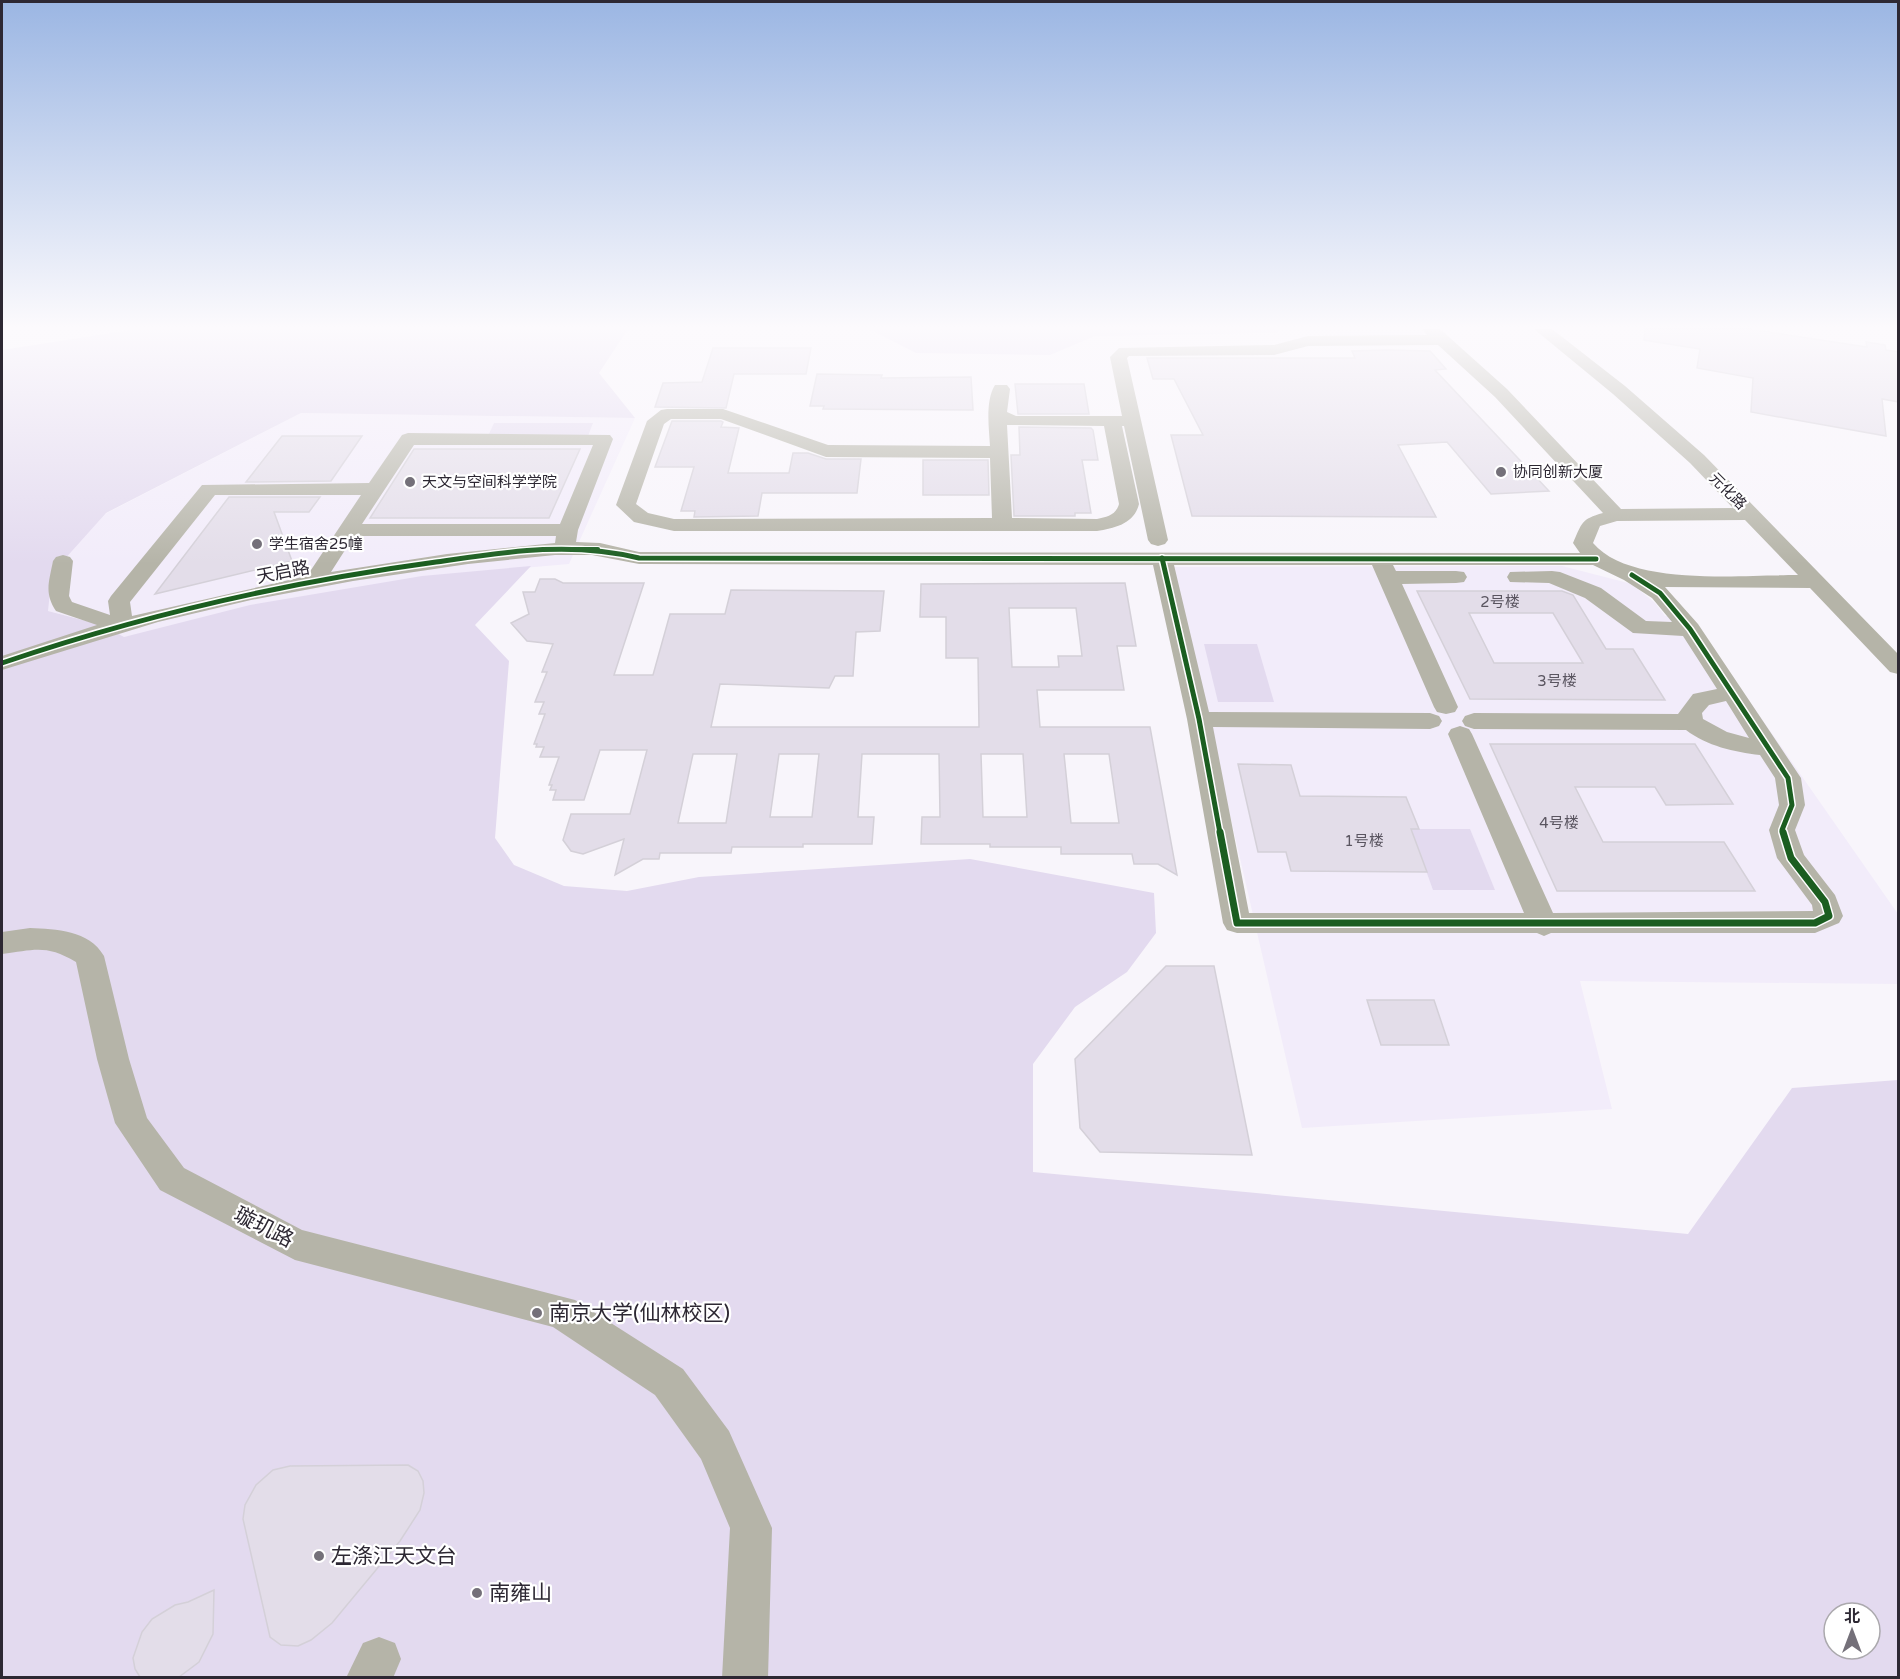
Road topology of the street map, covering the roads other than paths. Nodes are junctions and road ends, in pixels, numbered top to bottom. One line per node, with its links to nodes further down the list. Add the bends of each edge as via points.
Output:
1 (999, 407): 5 (street)
2 (1121, 407): 6 (street)
3 (1515, 407): 10 (street)
4 (1638, 407): 9 (street, 元化路)
5 (998, 415): 6 (street, via 1014,421); 7 (street)
6 (1122, 421): 11 (street, via 1129,504 1124,516 1097,525); 14 (street)
7 (1000, 452): 11 (street); 11 (street, via 826,451 723,414 666,414 656,421 626,505 641,518 674,525)
8 (375, 489): 12 (street); 13 (street, via 408,439 604,439); 21 (street, via 209,489 119,601)
9 (1751, 514): 10 (street); 20 (street, 元化路)
10 (1617, 515): 15 (street, via 1592,522)
11 (1002, 524)
12 (349, 530): 13 (street); 19 (street)
13 (570, 542): 14 (street, via 639,558); 19 (street, 天启路)
14 (1160, 549): 15 (street); 17 (street); 27 (street)
15 (1590, 551): 17 (street); 18 (street)
16 (63, 561): 21 (street, via 58,596 64,606)
17 (1384, 568): 22 (street, via 1552,577 1593,593 1641,628); 26 (street)
18 (1632, 575): 20 (street, via 1669,581); 22 (street, via 1660,593)
19 (315, 580): 21 (street, 天启路, via 226,598)
20 (1818, 582): 24 (street, 元化路)
21 (122, 627): 23 (street, 天启路)
22 (1690, 629): 25 (street)
23 (2, 663)
24 (1899, 667)
25 (1732, 693): 28 (street, via 1701,699 1689,713); 30 (street)
26 (1438, 714): 27 (street); 29 (street, via 1445,732)
27 (1199, 719): 31 (street, via 1237,923)
28 (1692, 722): 29 (street); 30 (street, via 1728,742)
29 (1467, 728): 31 (street)
30 (1768, 747): 31 (street, via 1788,778 1792,805 1782,830 1791,858 1825,902 1829,916 1815,923)
31 (1544, 925)
32 (2, 942): 33 (street, 璇玑路, via 63,940 89,956 132,1124 172,1179 295,1244 562,1312 669,1382 715,1445 750,1528)
33 (745, 1677)

